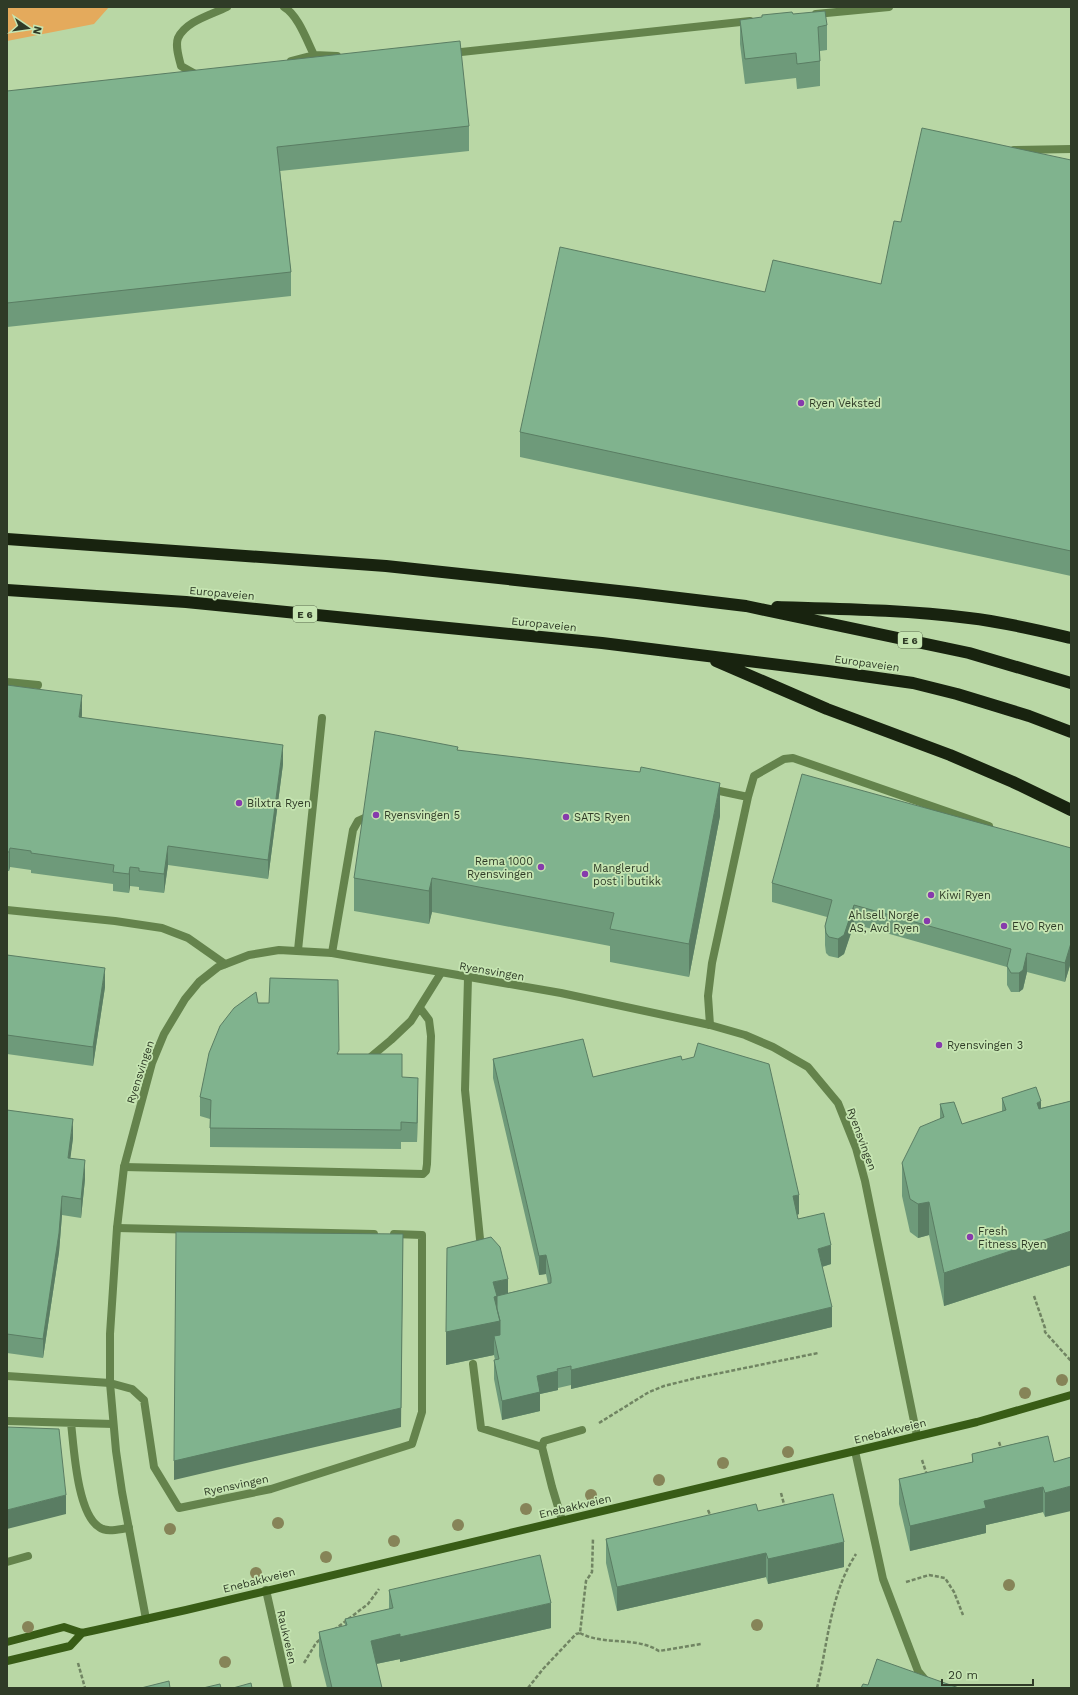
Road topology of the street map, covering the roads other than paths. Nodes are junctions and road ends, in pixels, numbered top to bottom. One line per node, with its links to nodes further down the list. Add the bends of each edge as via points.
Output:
1 (227, 7): 10 (street, via 187,27 178,39 181,66 196,75)
2 (284, 7): 7 (street, via 294,16)
3 (889, 7): 4 (street)
4 (806, 15)
5 (759, 20): 6 (street)
6 (444, 54)
7 (314, 55): 8 (street); 9 (street)
8 (349, 57)
9 (282, 64)
10 (207, 76)
11 (1071, 149): 12 (street)
12 (1008, 150)
13 (7, 539): 15 (highway, E 6, via 386,566)
14 (7, 590): 17 (highway, Europaveien / E 6, via 194,603)
15 (746, 606): 16 (highway, E 6, via 920,612 1015,625); 19 (highway, E 6, via 969,653)
16 (1071, 638)
17 (702, 655): 22 (highway, Europaveien / E 6, via 912,683 1029,716); 25 (highway, E 6, via 827,708 950,755)
18 (7, 682): 20 (street)
19 (1071, 683)
20 (38, 685)
21 (322, 718): 29 (street)
22 (1071, 732)
23 (701, 788): 24 (street)
24 (748, 797): 27 (street, via 754,776 784,759 793,758); 35 (street, via 712,963 708,996)
25 (1071, 810)
26 (367, 817): 30 (street, via 358,822 353,830)
27 (996, 828)
28 (7, 910): 31 (street, via 162,928 188,938)
29 (298, 950): 30 (street, Ryensvingen); 31 (street, Ryensvingen, via 249,955)
30 (332, 953): 32 (street, Ryensvingen)
31 (225, 964): 37 (street, Ryensvingen, via 199,982 185,999 164,1034 152,1063)
32 (441, 973): 33 (street, Ryensvingen); 34 (street)
33 (468, 978): 35 (street, Ryensvingen, via 561,993); 39 (street, via 465,1090)
34 (420, 1008): 36 (street, via 391,1040); 37 (street, via 429,1020 431,1036 427,1164 424,1174)
35 (710, 1025): 48 (street, Ryensvingen, via 745,1035 808,1067 838,1104 856,1148 865,1181)
36 (367, 1060)
37 (124, 1167): 38 (street, Ryensvingen)
38 (117, 1228): 42 (street, Ryensvingen, via 110,1334); 42 (street, Ryensvingen, via 422,1235 422,1412 412,1444 271,1489 179,1508 154,1467 144,1400 132,1389)
39 (480, 1239)
40 (473, 1364): 49 (street, via 481,1428)
41 (7, 1376): 42 (street)
42 (110, 1384): 46 (street, Ryensvingen)
43 (1071, 1395): 48 (main road, Enebakkveien)
44 (7, 1421): 45 (street)
45 (71, 1423): 46 (street); 52 (street, via 80,1492 90,1517 98,1527 106,1530)
46 (114, 1424): 52 (street, Ryensvingen)
47 (582, 1430): 49 (street, via 544,1441)
48 (917, 1436): 50 (main road, Enebakkveien)
49 (542, 1447): 51 (street)
50 (855, 1451): 51 (main road, Enebakkveien); 61 (street, via 883,1579 918,1671)
51 (562, 1520): 55 (main road, Enebakkveien)
52 (129, 1528): 56 (street, Ryensvingen)
53 (28, 1556): 54 (street)
54 (7, 1562)
55 (266, 1590): 56 (main road, Enebakkveien); 60 (street, Raukveien)
56 (146, 1619): 57 (main road, Enebakkveien)
57 (82, 1633): 58 (main road, Enebakkveien, via 64,1628); 59 (main road, via 70,1646)
58 (7, 1642)
59 (7, 1661)
60 (288, 1688)
61 (932, 1688)

